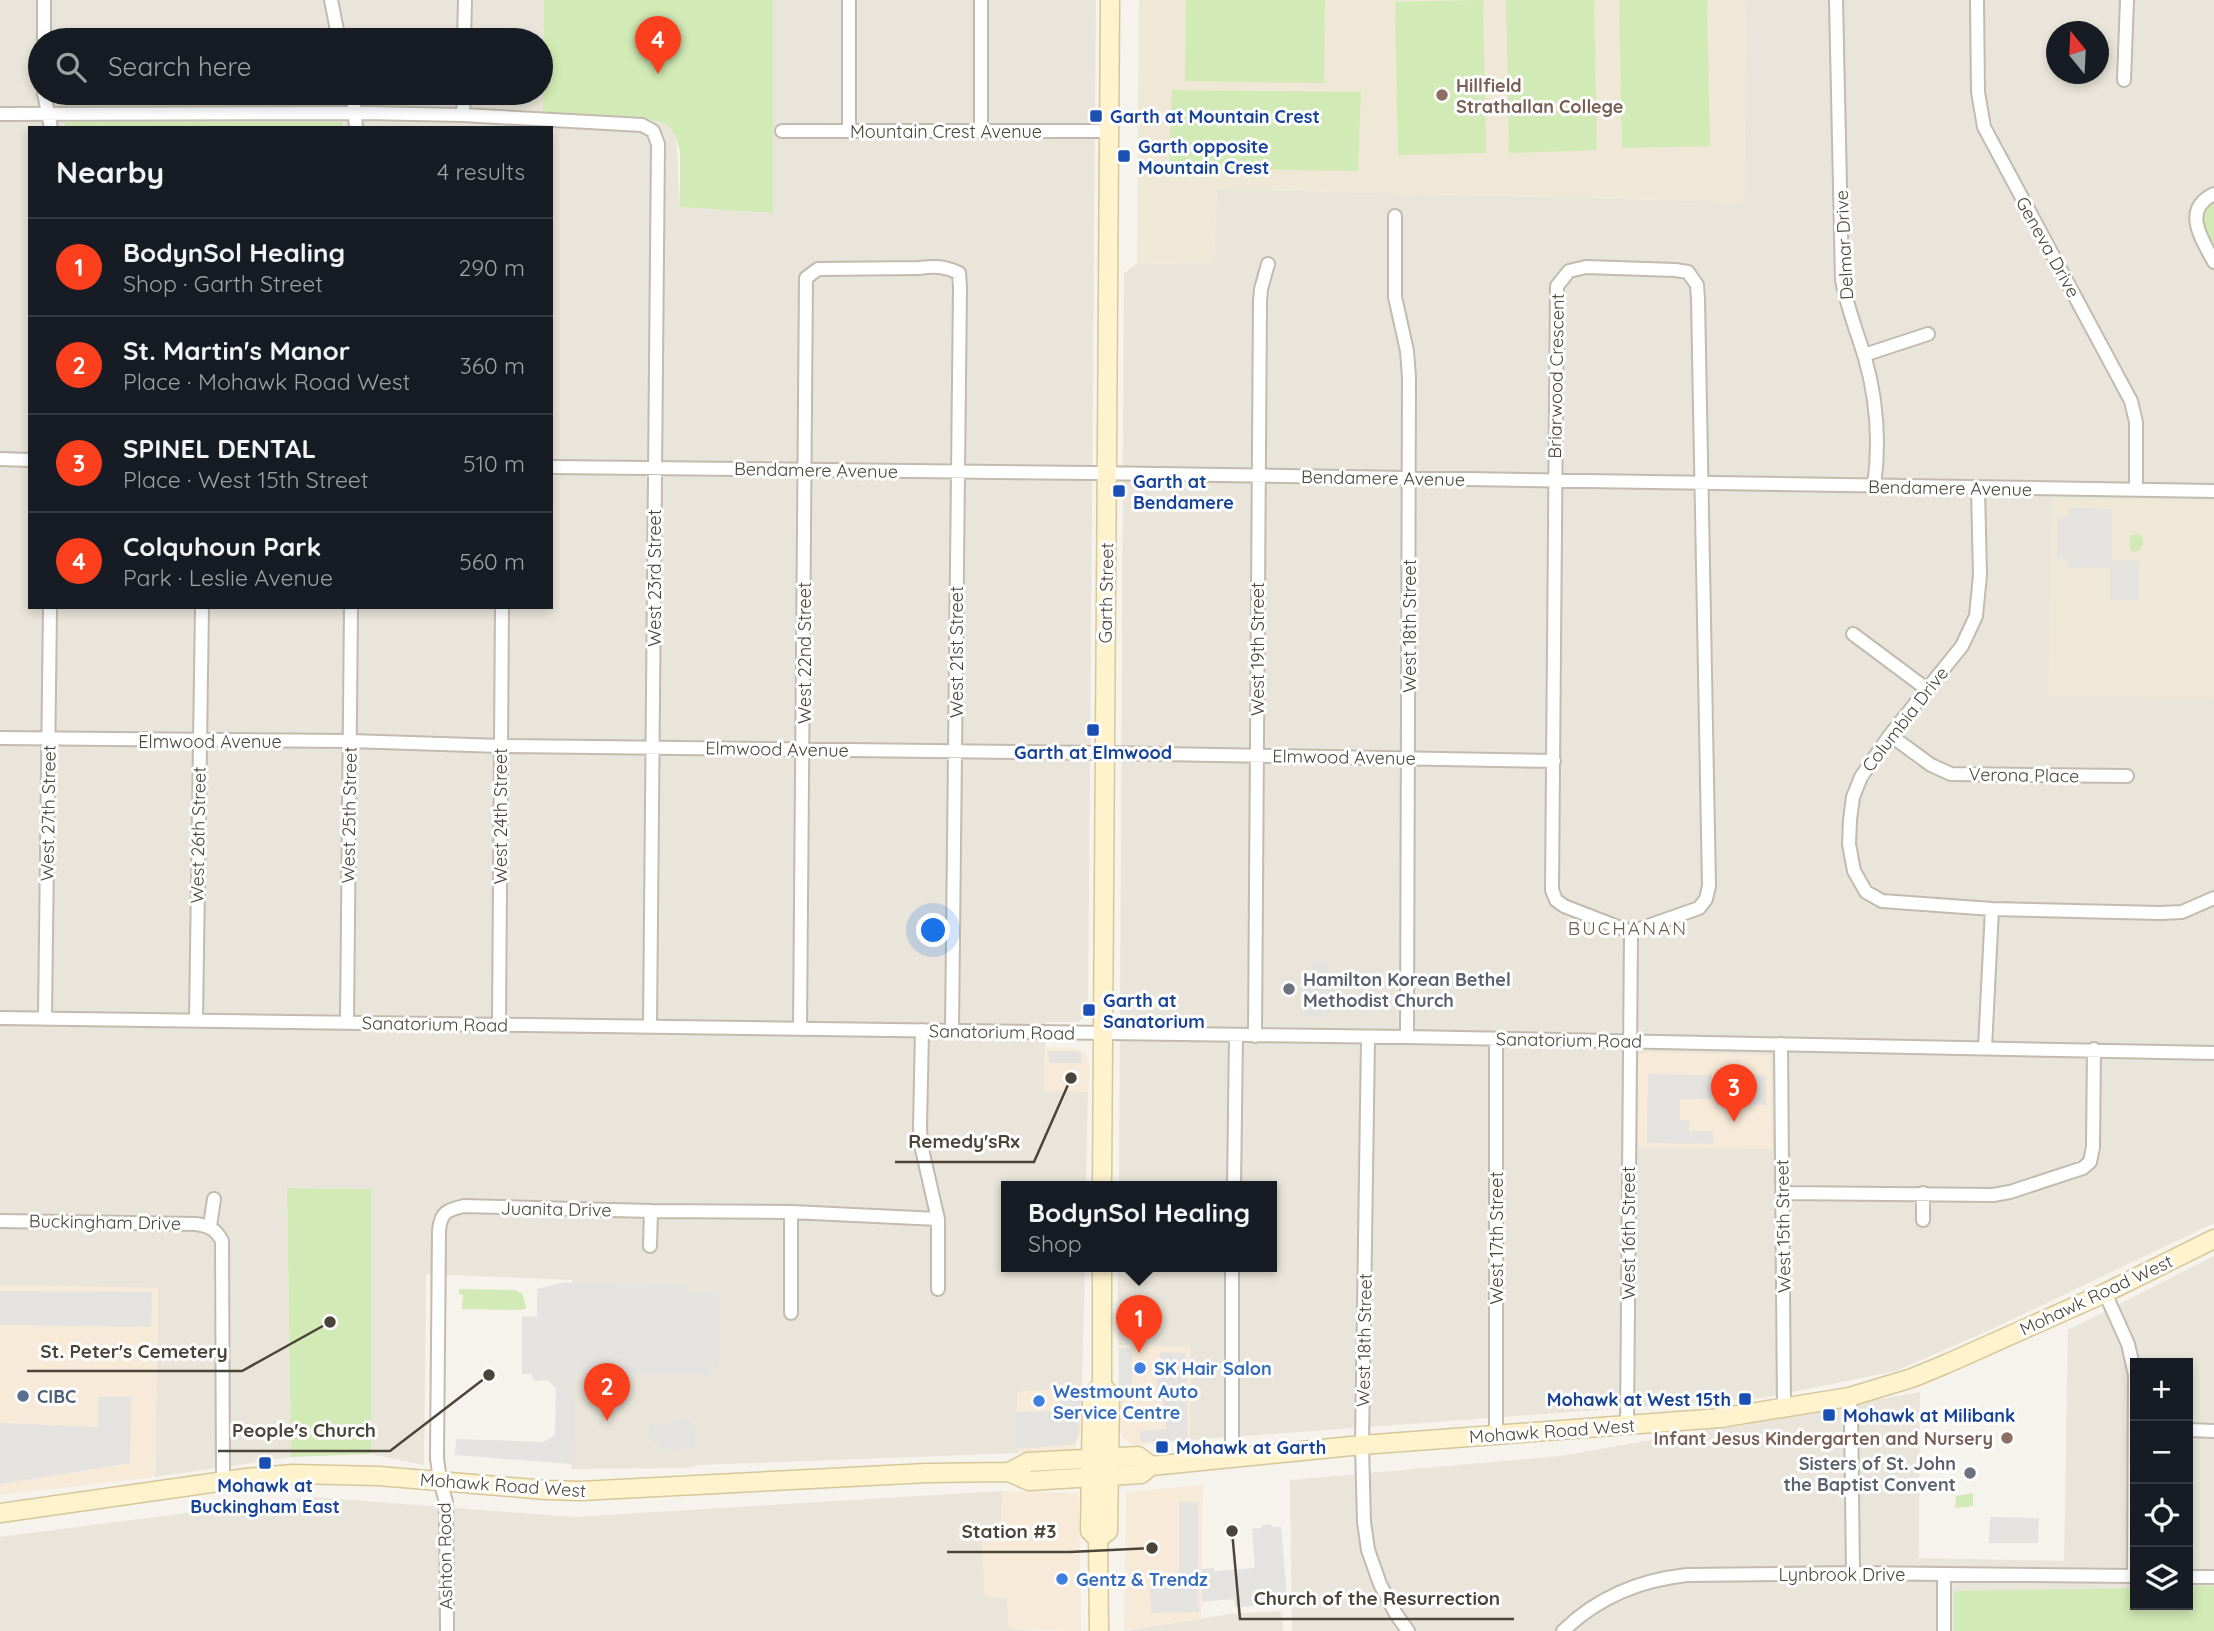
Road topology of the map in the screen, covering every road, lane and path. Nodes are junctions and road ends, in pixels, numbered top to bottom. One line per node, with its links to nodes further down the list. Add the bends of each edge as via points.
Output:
1 (44, 0): 10 (street)
2 (331, 0): 11 (street)
3 (465, 0): 12 (street)
4 (849, 0): 26 (street)
5 (981, 0): 24 (street)
6 (1110, 0): 27 (main road, Garth Street)
7 (1836, 0): 34 (street, Delmar Drive, via 1842,280)
8 (1977, 0): 48 (street, Geneva Drive, via 1978,101 1984,127 2131,401 2136,422)
9 (2127, 0): 13 (street)
10 (44, 28)
11 (336, 28)
12 (464, 28)
13 (2124, 80)
14 (47, 105): 19 (street)
15 (355, 105): 17 (street)
16 (463, 105): 20 (street)
17 (356, 113): 19 (street); 20 (street); 23 (street)
18 (0, 114): 19 (street)
19 (49, 114): 22 (street)
20 (463, 115): 21 (street)
21 (504, 123): 38 (street, West 23rd Street, via 642,125 653,131 658,144)
22 (51, 126)
23 (356, 126)
24 (981, 130): 26 (street, Mountain Crest Avenue); 27 (street, Mountain Crest Avenue)
25 (782, 131): 26 (street, Mountain Crest Avenue)
26 (849, 131)
27 (1110, 131): 41 (main road, Garth Street)
28 (2214, 194): 30 (street, via 2203,201 2196,222)
29 (1395, 216): 43 (street, West 18th Street, via 1395,297 1409,377)
30 (2214, 262)
31 (1268, 264): 42 (street, West 19th Street, via 1261,289)
32 (806, 278): 39 (street, West 22nd Street); 40 (street, West 21st Street, via 818,269 935,266 959,273)
33 (1928, 334): 34 (street)
34 (1864, 355): 46 (street, Delmar Drive, via 1877,426)
35 (0, 460): 36 (street)
36 (28, 460)
37 (553, 467): 38 (street, Bendamere Avenue)
38 (655, 468): 39 (street, Bendamere Avenue); 62 (street, West 23rd Street)
39 (806, 471): 40 (street, Bendamere Avenue); 63 (street, West 22nd Street)
40 (957, 472): 41 (street, Bendamere Avenue); 64 (street, West 21st Street)
41 (1107, 473): 42 (street, Bendamere Avenue); 65 (main road, Garth Street)
42 (1258, 476): 43 (street, Bendamere Avenue); 66 (street, West 19th Street)
43 (1410, 478): 44 (street, Bendamere Avenue); 67 (street, West 18th Street)
44 (1554, 480): 45 (street, Bendamere Avenue); 45 (street, Briarwood Crescent, via 1557,286 1569,271 1586,267 1688,272 1697,285); 68 (street, Briarwood Crescent)
45 (1703, 483): 46 (street, Bendamere Avenue); 72 (street, Briarwood Crescent, via 1709,886 1699,908)
46 (1874, 486): 47 (street, Bendamere Avenue)
47 (1978, 489): 48 (street, Bendamere Avenue); 55 (street, Columbia Drive, via 1976,616 1962,646)
48 (2136, 489): 49 (street, Bendamere Avenue)
49 (2214, 491)
50 (50, 609): 58 (street, West 27th Street)
51 (202, 609): 59 (street, West 26th Street)
52 (351, 609): 60 (street, West 25th Street)
53 (502, 609): 61 (street, West 24th Street)
54 (1853, 634): 55 (street)
55 (1928, 690): 56 (street, Columbia Drive)
56 (1890, 735): 69 (street, Verona Place, via 1951,774); 71 (street, Columbia Drive, via 1853,797 1849,844 1854,871 1866,892 1882,901)
57 (0, 738): 58 (street, Elmwood Avenue)
58 (50, 739): 59 (street, Elmwood Avenue); 74 (street, West 27th Street)
59 (200, 741): 60 (street, Elmwood Avenue); 75 (street, West 26th Street)
60 (350, 741): 61 (street, Elmwood Avenue); 76 (street, West 25th Street)
61 (500, 746): 62 (street, Elmwood Avenue); 77 (street, West 24th Street)
62 (653, 747): 63 (street, Elmwood Avenue); 78 (street, West 23rd Street)
63 (803, 749): 64 (street, Elmwood Avenue); 79 (street, West 22nd Street)
64 (956, 751): 65 (street, Elmwood Avenue); 81 (street, West 21st Street)
65 (1105, 753): 66 (street, Elmwood Avenue); 82 (main road, Garth Street)
66 (1257, 756): 67 (street, Elmwood Avenue); 84 (street, West 19th Street)
67 (1408, 757): 68 (street, Elmwood Avenue); 85 (street, West 18th Street)
68 (1554, 761): 72 (street, Briarwood Crescent, via 1552,890 1556,900)
69 (2127, 776)
70 (2214, 898): 71 (street, Columbia Drive, via 2182,912)
71 (1992, 909): 90 (street)
72 (1630, 932): 88 (street)
73 (0, 1018): 74 (street, Sanatorium Road)
74 (45, 1018): 75 (street, Sanatorium Road)
75 (195, 1020): 76 (street, Sanatorium Road)
76 (347, 1023): 77 (street, Sanatorium Road)
77 (499, 1024): 78 (street, Sanatorium Road)
78 (650, 1027): 79 (street, Sanatorium Road)
79 (800, 1029): 80 (street, Sanatorium Road)
80 (922, 1030): 81 (street, Sanatorium Road); 100 (street, via 920,1127)
81 (952, 1031): 82 (street, Sanatorium Road)
82 (1104, 1033): 83 (street, Sanatorium Road); 93 (main road, Garth Street)
83 (1236, 1035): 84 (street, Sanatorium Road); 94 (street)
84 (1255, 1036): 86 (street, Sanatorium Road)
85 (1407, 1037): 86 (street, Sanatorium Road); 87 (street, Sanatorium Road)
86 (1368, 1038): 118 (street, West 18th Street)
87 (1496, 1040): 88 (street, Sanatorium Road); 117 (street, West 17th Street)
88 (1629, 1041): 89 (street, Sanatorium Road); 114 (street, West 16th Street)
89 (1781, 1044): 90 (street, Sanatorium Road); 95 (street, West 15th Street)
90 (1985, 1048): 91 (street, Sanatorium Road)
91 (2094, 1049): 92 (street, Sanatorium Road); 96 (street, via 2094,1147 2083,1168 1993,1195)
92 (2214, 1053)
93 (1102, 1181)
94 (1234, 1181)
95 (1782, 1193): 96 (street); 112 (street, West 15th Street)
96 (1923, 1193): 101 (street)
97 (214, 1199): 103 (street)
98 (651, 1211): 99 (street, Juanita Drive); 105 (street); 125 (street, Juanita Drive, via 464,1206 449,1210 440,1219)
99 (791, 1212): 100 (street, Juanita Drive); 110 (street)
100 (938, 1219): 108 (street)
101 (1923, 1220)
102 (0, 1221): 103 (street, Buckingham Drive)
103 (210, 1226): 124 (street, via 222,1241)
104 (2214, 1239): 109 (main road, Mohawk Road West)
105 (650, 1246)
106 (1102, 1272): 119 (main road, via 1102,1385 1092,1396)
107 (1233, 1272): 120 (street)
108 (938, 1289)
109 (2105, 1293): 111 (main road, Mohawk Road West, via 1912,1378); 113 (street, via 2133,1359)
110 (791, 1312)
111 (1849, 1397): 112 (main road, Mohawk Road West); 129 (street)
112 (1784, 1408): 114 (main road, Mohawk Road West)
113 (2135, 1421)
114 (1628, 1426): 117 (main road, Mohawk Road West)
115 (2193, 1430): 116 (street)
116 (2214, 1431)
117 (1496, 1435): 118 (main road, Mohawk Road West)
118 (1363, 1445): 120 (main road, Mohawk Road West); 136 (street, West 18th Street, via 1363,1522 1368,1550 1380,1584)
119 (1099, 1458): 121 (main road, Mohawk Road West, via 1138,1456); 122 (main road, Mohawk Road West, via 1028,1462); 123 (main road)
120 (1232, 1458): 121 (main road, Mohawk Road West)
121 (1151, 1466): 123 (main road, Mohawk Road West, via 1141,1474)
122 (1009, 1472): 123 (main road, Mohawk Road West, via 1029,1481); 125 (main road, Mohawk Road West, via 580,1491)
123 (1099, 1477): 135 (main road, via 1108,1531 1098,1539)
124 (223, 1481): 125 (main road, Mohawk Road West, via 330,1473); 127 (main road, Mohawk Road West)
125 (440, 1481): 134 (street, Ashton Road, via 446,1502)
126 (2135, 1484): 128 (street)
127 (0, 1513)
128 (2135, 1547)
129 (1853, 1573): 130 (street, Lynbrook Drive); 137 (street, Lynbrook Drive, via 1661,1578 1614,1595)
130 (1944, 1574): 131 (street, Lynbrook Drive); 138 (street)
131 (2130, 1576)
132 (2193, 1577): 133 (street)
133 (2214, 1577)
134 (447, 1631)
135 (1099, 1631)
136 (1408, 1631)
137 (1563, 1631)
138 (1944, 1631)

